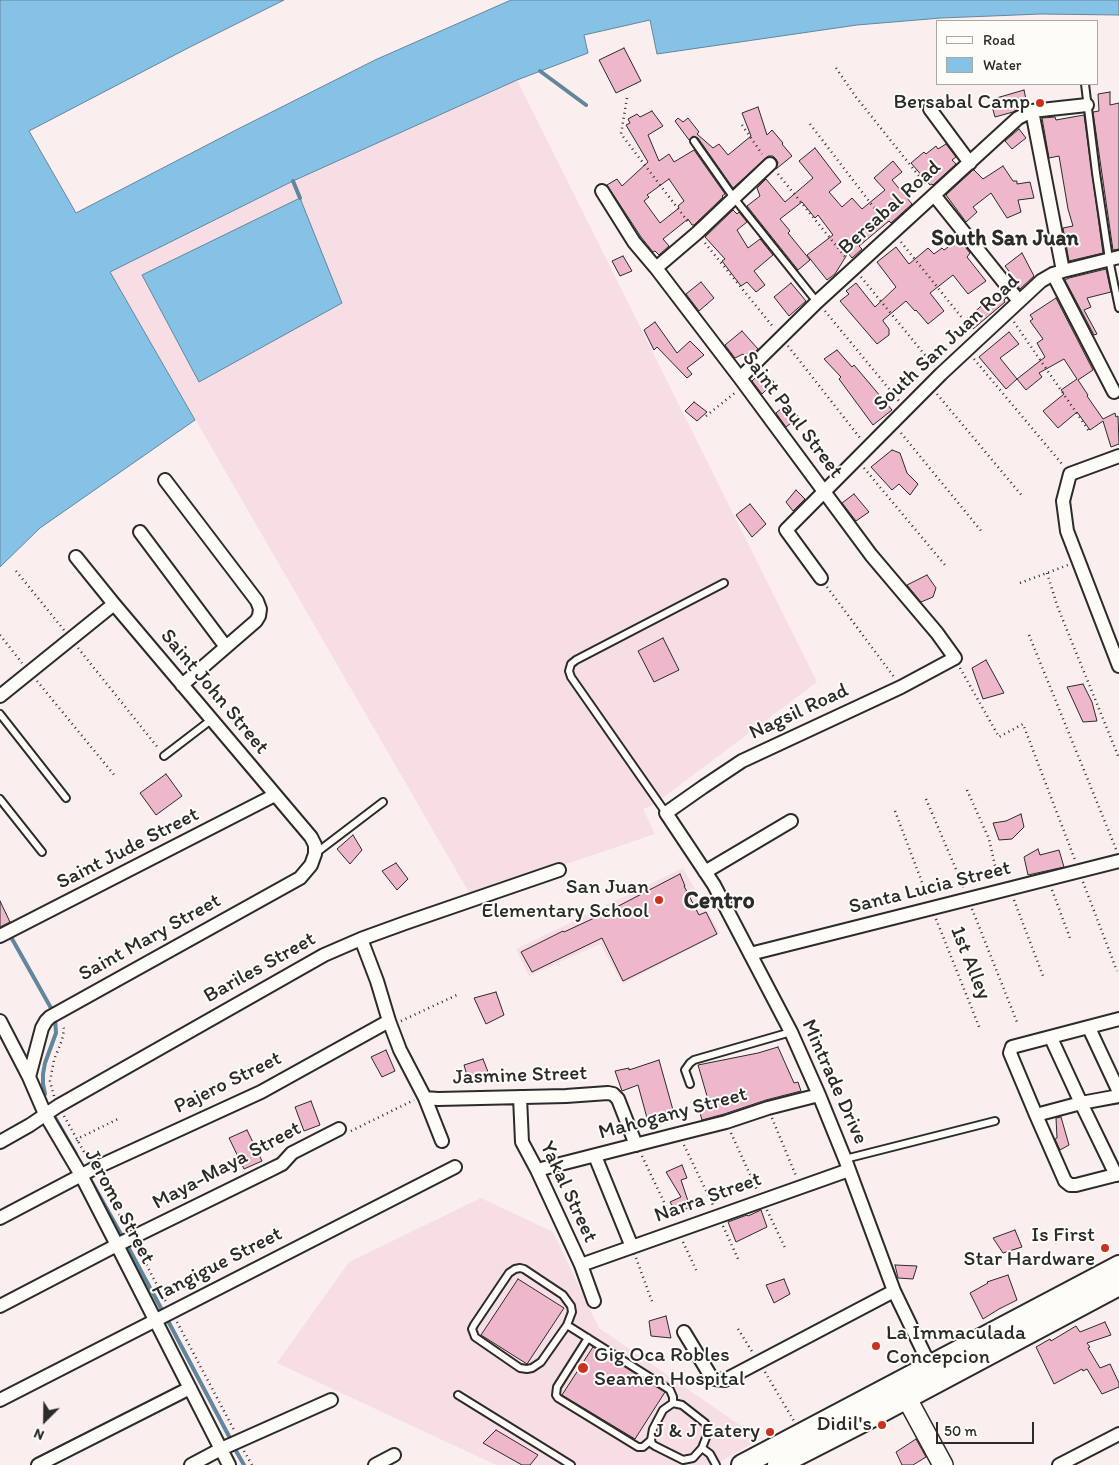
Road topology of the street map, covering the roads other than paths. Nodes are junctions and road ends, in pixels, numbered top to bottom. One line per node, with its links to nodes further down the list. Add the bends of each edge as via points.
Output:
1 (1085, 85): 2 (lane)
2 (1087, 105): 4 (street, Bersabal Road); 11 (lane)
3 (930, 109): 6 (street)
4 (1032, 111): 6 (street, Bersabal Road, via 1018,118); 13 (street)
5 (694, 141): 10 (lane)
6 (970, 163): 9 (street, Bersabal Road)
7 (770, 164): 10 (street)
8 (602, 191): 12 (street, Saint Paul Street, via 634,242)
9 (934, 195): 14 (street); 15 (street, Bersabal Road)
10 (734, 198): 12 (street); 15 (lane)
11 (1114, 258): 13 (street, South San Juan Road); 16 (lane)
12 (656, 268): 17 (street, Saint Paul Street)
13 (1058, 273): 14 (street, South San Juan Road, via 1041,281); 18 (street)
14 (1019, 301): 21 (street, South San Juan Road, via 905,409)
15 (817, 302): 17 (street, Bersabal Road)
16 (1119, 308)
17 (742, 381): 21 (street, Saint Paul Street)
18 (1114, 392)
19 (1119, 456): 29 (street, via 1070,474 1063,501 1068,531)
20 (165, 480): 27 (street, via 260,609 256,621)
21 (824, 492): 24 (street, South San Juan Road, via 786,530); 28 (street, Saint Paul Street)
22 (140, 532): 27 (street)
23 (76, 557): 26 (street, Saint John Street)
24 (821, 578)
25 (724, 583): 39 (lane, via 576,660 569,671)
26 (114, 604): 30 (street, Saint John Street); 31 (street)
27 (226, 647): 30 (street)
28 (955, 658): 39 (street, Nagsil Road, via 901,687 742,761)
29 (1119, 666)
30 (182, 685): 33 (street, Saint John Street)
31 (0, 696)
32 (0, 714): 36 (lane)
33 (211, 720): 34 (lane); 35 (street, Saint John Street)
34 (164, 756)
35 (275, 796): 42 (street, Saint John Street, via 311,837); 46 (street, Saint Jude Street)
36 (66, 798)
37 (0, 799): 41 (lane)
38 (383, 802): 42 (lane)
39 (666, 813): 45 (street, Mintrade Drive)
40 (791, 821): 45 (street)
41 (42, 852)
42 (315, 854): 56 (street, Saint Mary Street, via 300,878 50,1017 42,1028)
43 (1119, 861): 48 (street, Santa Lucia Street)
44 (559, 870): 47 (street, Bariles Street)
45 (705, 872): 48 (street, Mintrade Drive)
46 (0, 936)
47 (361, 939): 51 (street); 63 (street, Bariles Street, via 324,954)
48 (750, 954): 53 (street, Mintrade Drive)
49 (1119, 1019): 52 (street)
50 (0, 1021): 55 (street, Jerome Street)
51 (390, 1024): 61 (street); 75 (street, Pajero Street, via 261,1092)
52 (1089, 1028): 54 (street); 58 (street)
53 (791, 1032): 57 (lane, via 694,1060 685,1070); 59 (street, Mintrade Drive)
54 (1051, 1038): 62 (street); 64 (street, via 1010,1050)
55 (6, 1046): 56 (street, Jerome Street)
56 (29, 1076): 63 (street, Jerome Street)
57 (690, 1084)
58 (1119, 1094): 62 (street)
59 (819, 1095): 69 (street, Mahogany Street); 71 (street, Mintrade Drive)
60 (520, 1097): 61 (street, Jasmine Street); 69 (street, Jasmine Street, via 608,1093 616,1096); 73 (street, Yakal Street, via 522,1142)
61 (425, 1098): 67 (street)
62 (1081, 1103): 64 (street); 74 (street)
63 (46, 1114): 68 (street, Bariles Street); 75 (street, Jerome Street)
64 (1036, 1115): 74 (street, via 1065,1181 1070,1185)
65 (996, 1121): 71 (lane)
66 (339, 1129): 77 (street, Maya-Maya Street, via 292,1153 282,1164)
67 (442, 1140)
68 (0, 1142)
69 (636, 1144): 70 (street, Mahogany Street)
70 (595, 1156): 73 (street, Mahogany Street); 78 (street)
71 (847, 1164): 78 (street, Narra Street, via 800,1186); 82 (street, Mintrade Drive)
72 (455, 1167): 85 (street, Tangigue Street)
73 (537, 1170): 79 (street, Yakal Street)
74 (1118, 1174)
75 (81, 1175): 76 (street, Pajero Street); 77 (street, Jerome Street)
76 (0, 1218)
77 (117, 1245): 84 (street, Maya-Maya Street); 85 (street, Jerome Street)
78 (632, 1247): 79 (street, Narra Street)
79 (580, 1265): 83 (street, Yakal Street)
80 (1119, 1266): 89 (main road)
81 (1119, 1285): 89 (main road)
82 (894, 1291): 87 (street, via 725,1380 710,1375); 89 (street, Mintrade Drive)
83 (594, 1301)
84 (0, 1306)
85 (155, 1320): 90 (street, Jerome Street); 93 (street, Tangigue Street)
86 (568, 1325): 86 (lane, via 572,1312 563,1295 524,1269 515,1268 472,1329 474,1337 520,1368 527,1369 541,1362); 88 (lane)
87 (684, 1332)
88 (588, 1338): 95 (lane, via 670,1390); 97 (lane, via 557,1386 556,1395 634,1446 643,1447)
89 (933, 1374): 91 (main road)
90 (190, 1388): 99 (street, Jerome Street); 101 (street)
91 (902, 1391): 107 (main road); 108 (main road); 109 (street)
92 (458, 1395): 105 (lane)
93 (0, 1400)
94 (331, 1400): 99 (street)
95 (673, 1403): 97 (lane, via 663,1410); 98 (lane, via 686,1407 705,1423 707,1435)
96 (1119, 1434): 110 (street)
97 (651, 1440): 98 (lane, via 655,1446 683,1460 693,1458)
98 (702, 1448): 106 (lane)
99 (221, 1449): 102 (street); 103 (street, Jerome Street)
100 (394, 1455): 104 (street)
101 (38, 1465)
102 (191, 1465)
103 (229, 1465)
104 (375, 1465)
105 (571, 1465)
106 (716, 1465)
107 (742, 1465)
108 (778, 1465)
109 (943, 1465)
110 (1059, 1465)

